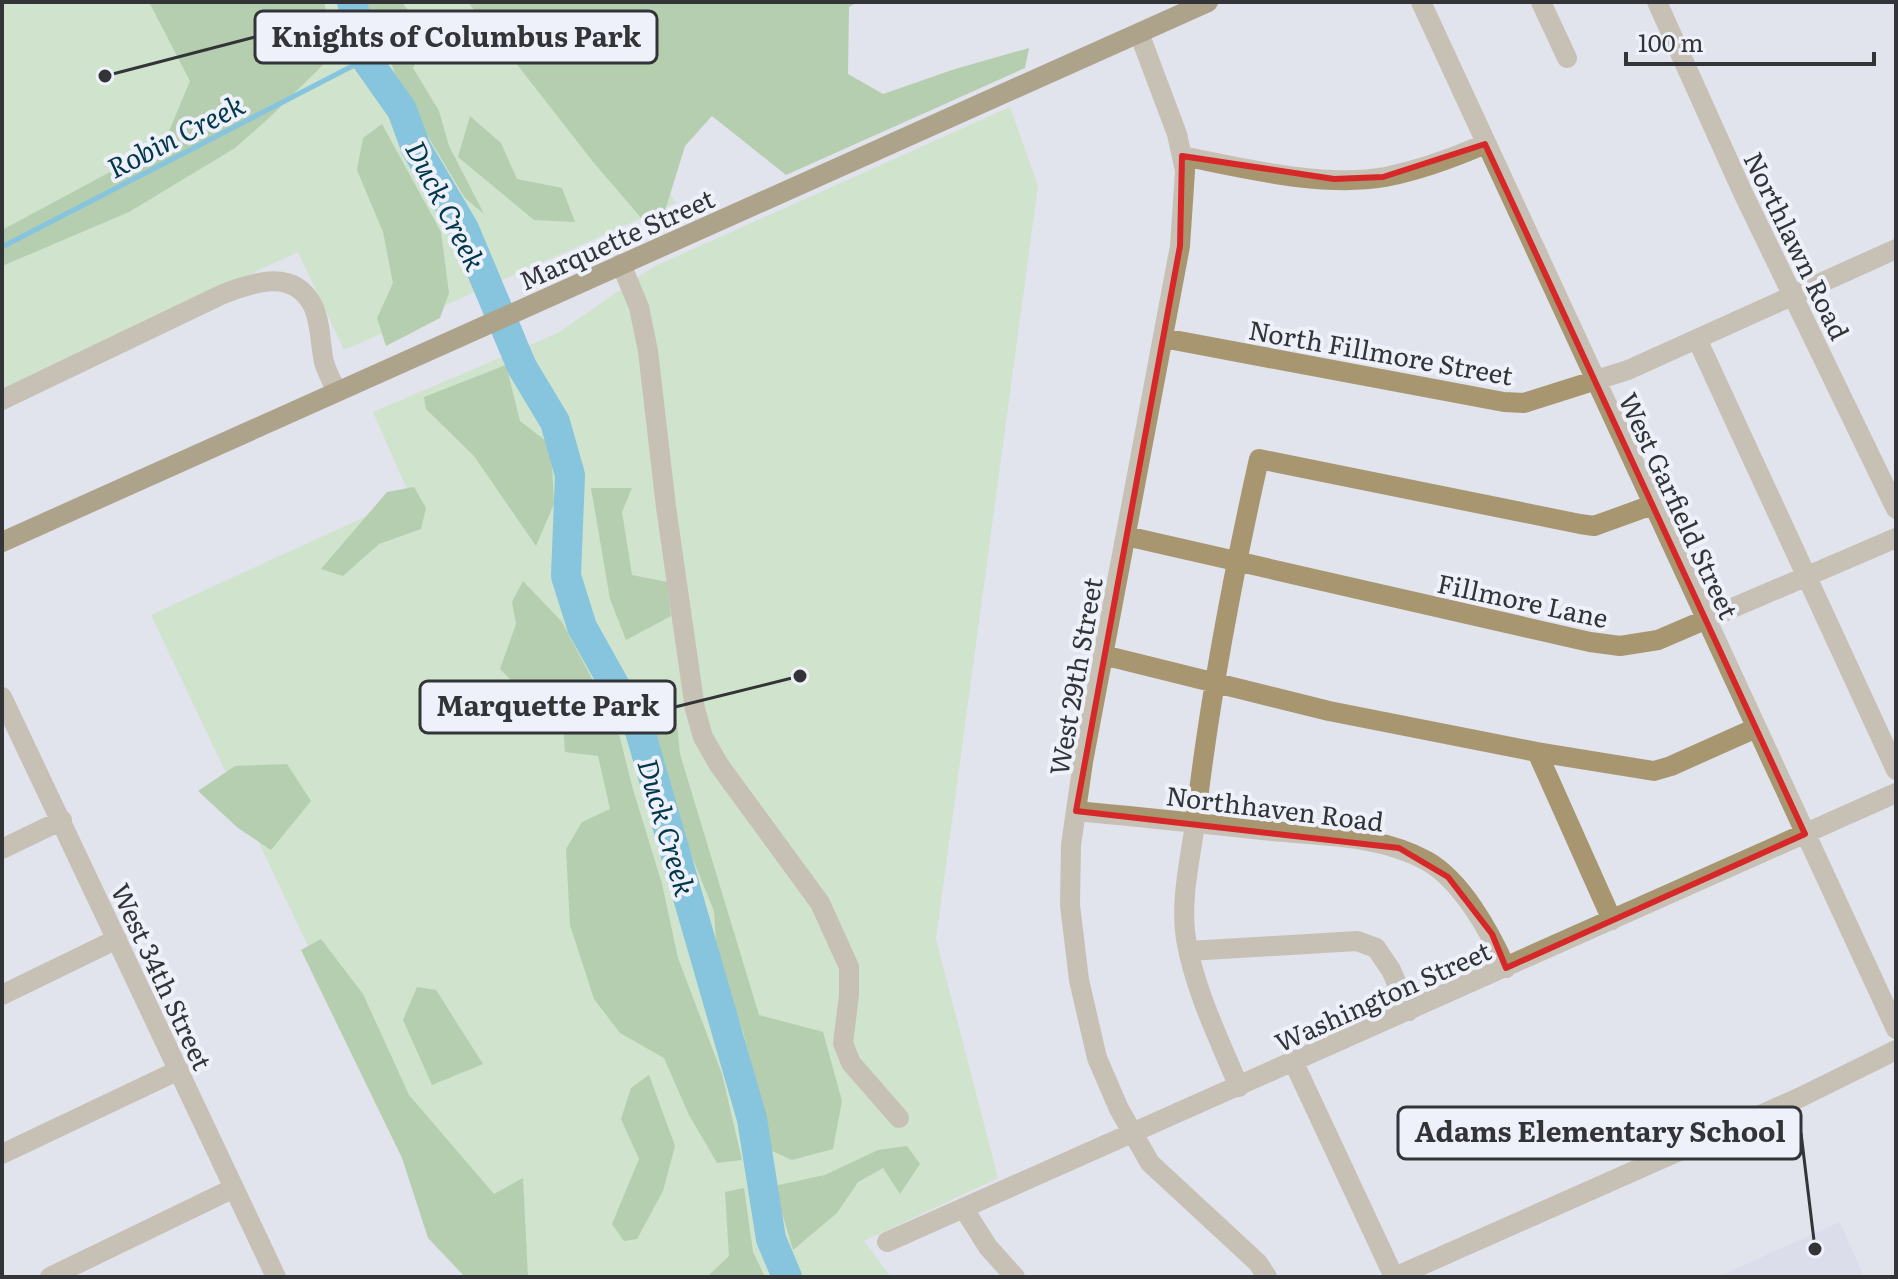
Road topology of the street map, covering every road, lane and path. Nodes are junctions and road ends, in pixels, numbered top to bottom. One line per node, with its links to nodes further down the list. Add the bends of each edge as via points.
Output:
1 (1208, 2): 5 (main road, Marquette Street)
2 (1421, 2): 7 (street, West Garfield Street)
3 (1541, 2): 6 (street)
4 (1657, 2): 11 (street, Northlawn Road)
5 (1139, 33): 8 (street, West 29th Street); 10 (main road, Marquette Street)
6 (1567, 58)
7 (1485, 144): 8 (street, via 1383,177 1334,179); 14 (street, West Garfield Street)
8 (1182, 156): 12 (street, West 29th Street, via 1180,246)
9 (1896, 249): 11 (street, North Fillmore Street)
10 (621, 264): 15 (main road, Marquette Street); 48 (street, via 639,307 648,351 666,507 703,737 820,903 849,967 843,1043 851,1063)
11 (1794, 296): 13 (street, North Fillmore Street); 18 (street, Northlawn Road)
12 (1163, 338): 14 (street, North Fillmore Street, via 1504,402 1524,403); 19 (street, West 29th Street)
13 (1697, 339): 14 (street, North Fillmore Street); 23 (street)
14 (1594, 381): 17 (street, West Garfield Street)
15 (337, 391): 16 (street, via 325,365 313,306 304,293 279,280 256,281 223,294); 21 (main road, Marquette Street)
16 (2, 400)
17 (1652, 505): 22 (street, via 1594,526 1259,459); 24 (street, West Garfield Street)
18 (1896, 509)
19 (1126, 536): 22 (street, Fillmore Lane); 25 (street, West 29th Street)
20 (1896, 538): 23 (street, Fillmore Lane)
21 (2, 542)
22 (1236, 562): 24 (street, Fillmore Lane, via 1620,646 1658,640); 26 (street)
23 (1808, 578): 24 (street, Fillmore Lane); 30 (street)
24 (1706, 621): 28 (street, West Garfield Street)
25 (1103, 655): 26 (street); 32 (street, West 29th Street)
26 (1216, 683): 29 (street); 34 (street)
27 (2, 697): 33 (street, West 34th Street)
28 (1756, 728): 29 (street, via 1654,771); 35 (street, West Garfield Street)
29 (1537, 752): 37 (street)
30 (1896, 770)
31 (1896, 793): 35 (street, Washington Street)
32 (1076, 811): 34 (street, Northhaven Road); 49 (street, West 29th Street, via 1070,905 1079,980 1097,1058)
33 (62, 820): 36 (street); 38 (street, West 34th Street)
34 (1195, 823): 39 (street, via 1186,893); 40 (street, Northhaven Road, via 1399,848 1448,877 1492,934)
35 (1805, 834): 37 (street, Washington Street); 43 (street, West Garfield Street)
36 (2, 849)
37 (1612, 920): 40 (street, Washington Street)
38 (117, 939): 41 (street); 46 (street, West 34th Street)
39 (1189, 951): 42 (street, via 1357,941 1376,948); 47 (street)
40 (1506, 968): 42 (street, Washington Street)
41 (2, 995)
42 (1409, 1011): 45 (street, Washington Street)
43 (1896, 1029)
44 (1896, 1050): 58 (street)
45 (1294, 1063): 47 (street, Washington Street); 58 (street)
46 (179, 1070): 50 (street); 51 (street, West 34th Street)
47 (1239, 1087): 49 (street, Washington Street)
48 (899, 1118)
49 (1133, 1135): 52 (street, Washington Street); 57 (street, West 29th Street, via 1150,1163)
50 (2, 1154)
51 (234, 1188): 54 (street); 55 (street, West 34th Street)
52 (964, 1209): 53 (street, Washington Street); 56 (street)
53 (887, 1242)
54 (50, 1277)
55 (276, 1277)
56 (1015, 1277)
57 (1267, 1277)
58 (1394, 1277)

